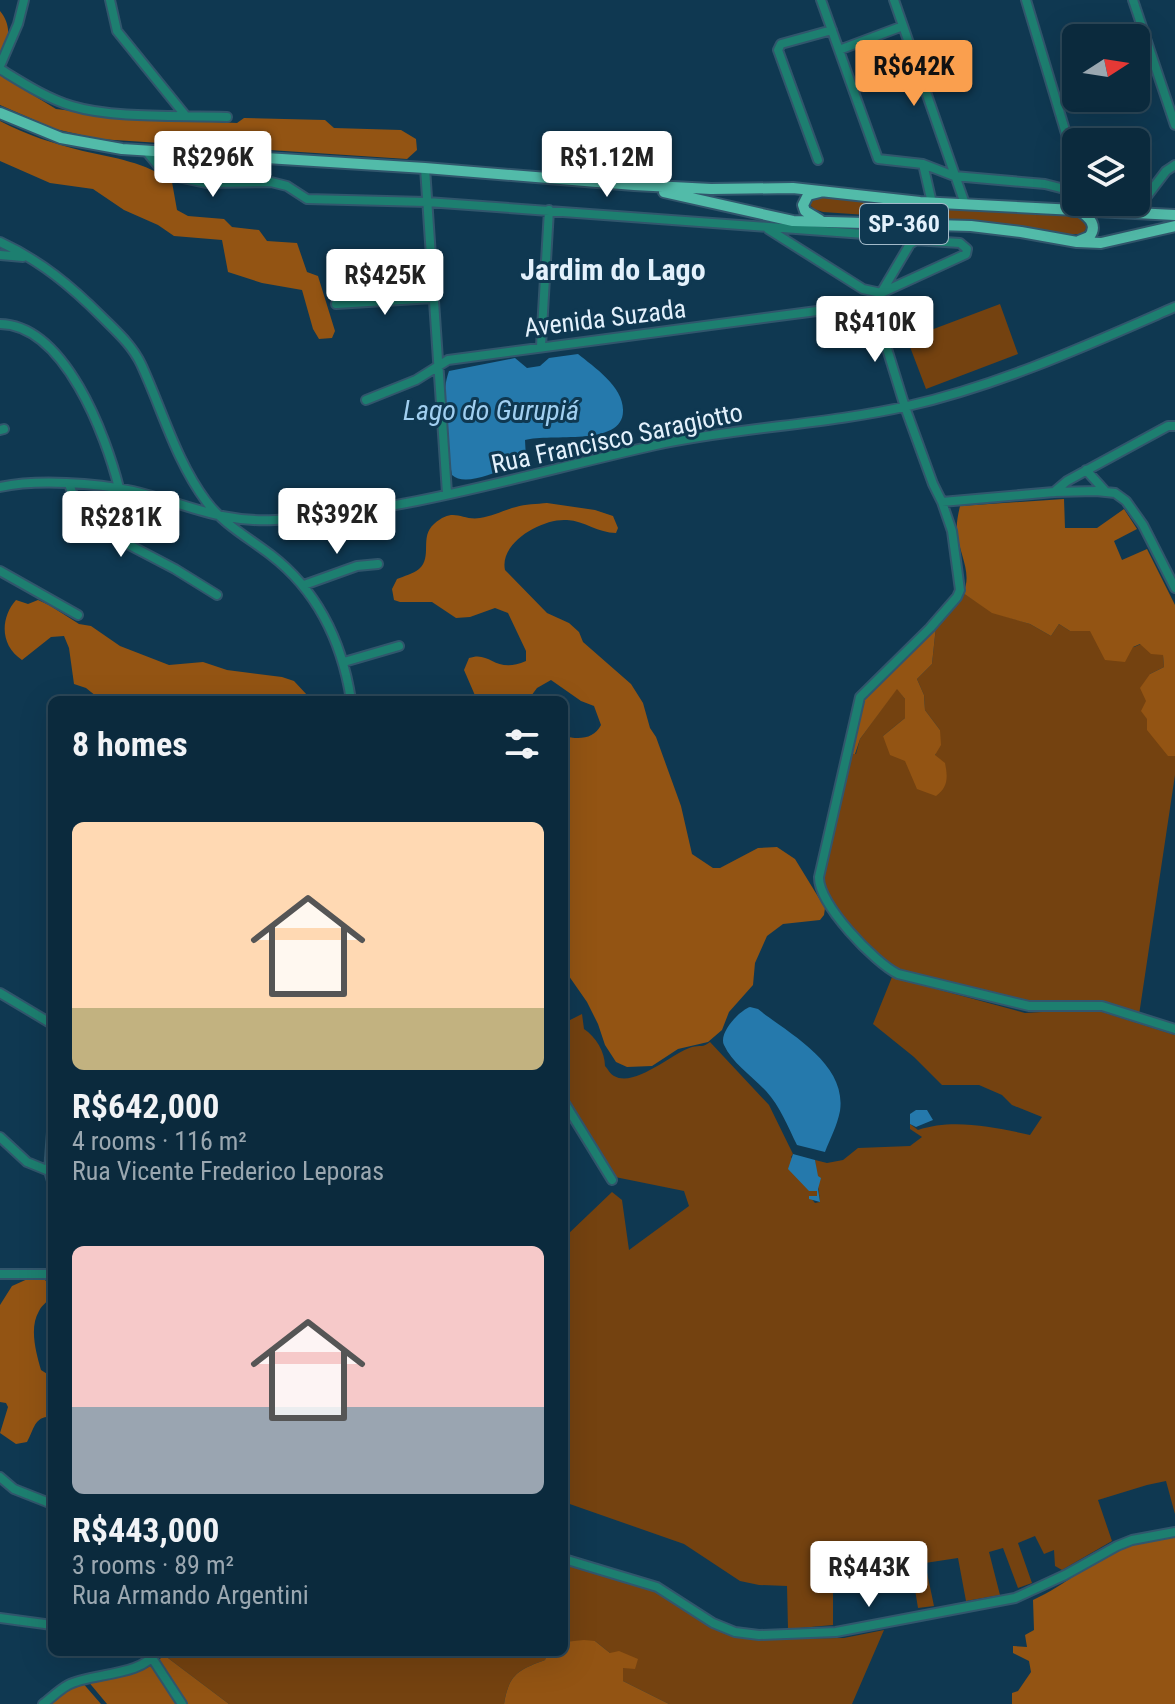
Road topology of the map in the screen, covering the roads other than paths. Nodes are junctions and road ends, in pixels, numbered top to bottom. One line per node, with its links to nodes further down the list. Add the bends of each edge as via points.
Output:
1 (24, 0): 10 (street)
2 (110, 0): 14 (street, via 117,31)
3 (821, 0): 8 (street)
4 (894, 0): 7 (street)
5 (1026, 0): 17 (street)
6 (1134, 0): 12 (street)
7 (903, 26): 9 (street); 23 (street)
8 (832, 30): 9 (street); 19 (street, via 778,48)
9 (839, 50): 20 (street, via 878,159)
10 (0, 68): 14 (street, via 75,107)
11 (1175, 90): 12 (street)
12 (1163, 93): 16 (street)
13 (0, 113): 18 (main road, SP-360, via 61,138)
14 (185, 115): 15 (street)
15 (227, 117)
16 (1175, 125)
17 (1064, 128)
18 (146, 151): 22 (main road, SP-360); 28 (street, via 173,176 206,183 271,182 307,199)
19 (818, 160)
20 (923, 164): 23 (street); 29 (street)
21 (1175, 165): 27 (street)
22 (425, 168): 24 (main road, SP-360); 28 (street)
23 (954, 176): 25 (street); 30 (street)
24 (634, 185): 26 (main road, SP-360); 36 (main road, SP-360, via 766,217)
25 (1062, 188)
26 (834, 190): 29 (main road, SP-360); 36 (main road, via 811,193 804,200 805,211)
27 (1150, 192)
28 (427, 202): 32 (street); 47 (street)
29 (932, 203): 30 (main road, SP-360)
30 (965, 204): 31 (main road, SP-360)
31 (1062, 209)
32 (549, 210): 40 (street); 52 (street)
33 (1150, 214): 34 (main road, SP-360)
34 (1175, 215)
35 (1086, 216): 43 (main road, via 1094,227 1089,237)
36 (825, 223): 37 (main road, SP-360)
37 (882, 224): 38 (main road, SP-360); 41 (street)
38 (942, 225): 41 (street); 43 (main road, SP-360)
39 (1175, 226): 43 (main road, SP-360, via 1101,243)
40 (766, 228): 41 (street); 46 (street, via 863,289)
41 (910, 240): 46 (street); 46 (street, via 960,243 966,254)
42 (0, 242): 45 (street)
43 (1077, 242)
44 (0, 255): 45 (street)
45 (32, 258): 65 (street, via 70,285 132,348 185,466)
46 (881, 293): 50 (street)
47 (433, 298): 48 (street); 53 (street)
48 (336, 304)
49 (1175, 307): 55 (street, Rua Francisco Saragiotto, via 1038,366)
50 (876, 313): 52 (street, Avenida Suzada, via 817,311); 55 (street)
51 (0, 324): 60 (street, via 30,333 74,376)
52 (541, 346): 53 (street, Avenida Suzada, via 448,360)
53 (437, 367): 54 (street, Avenida Suzada); 63 (street)
54 (366, 400)
55 (905, 407): 63 (street, Rua Francisco Saragiotto, via 702,435); 64 (street)
56 (1175, 426): 57 (street)
57 (1086, 470): 61 (street); 62 (street)
58 (69, 484): 59 (street); 60 (street); 70 (street, via 93,526)
59 (0, 487)
60 (119, 488): 65 (street)
61 (1054, 492): 62 (street); 64 (street)
62 (1106, 492): 69 (street, via 1115,493 1135,511)
63 (447, 493): 65 (street, Rua Francisco Saragiotto, via 288,519)
64 (942, 502): 77 (street, via 960,590 930,628 860,697 819,877 821,891 844,924 898,974 1029,1006 1102,1006)
65 (220, 517): 68 (street)
66 (378, 564): 68 (street)
67 (0, 571): 71 (street)
68 (304, 585): 73 (street, via 326,617)
69 (1175, 588)
70 (217, 595)
71 (78, 615)
72 (399, 646): 73 (street)
73 (344, 662): 74 (street)
74 (350, 696)
75 (0, 993): 76 (street)
76 (48, 1022)
77 (1175, 1029)
78 (568, 1108): 81 (street)
79 (0, 1137): 80 (street, via 27,1162)
80 (48, 1171)
81 (612, 1180)
82 (0, 1265): 84 (street)
83 (48, 1273): 84 (street)
84 (4, 1274)
85 (0, 1477): 86 (street, via 14,1489)
86 (48, 1502)
87 (1175, 1532): 88 (street, via 1117,1546 1015,1598 836,1632 735,1632 657,1587)
88 (568, 1560)
89 (0, 1618): 90 (street)
90 (48, 1624)
91 (152, 1656): 93 (street, via 134,1668 70,1684)
92 (155, 1656): 94 (street)
93 (43, 1704)
94 (182, 1704)

